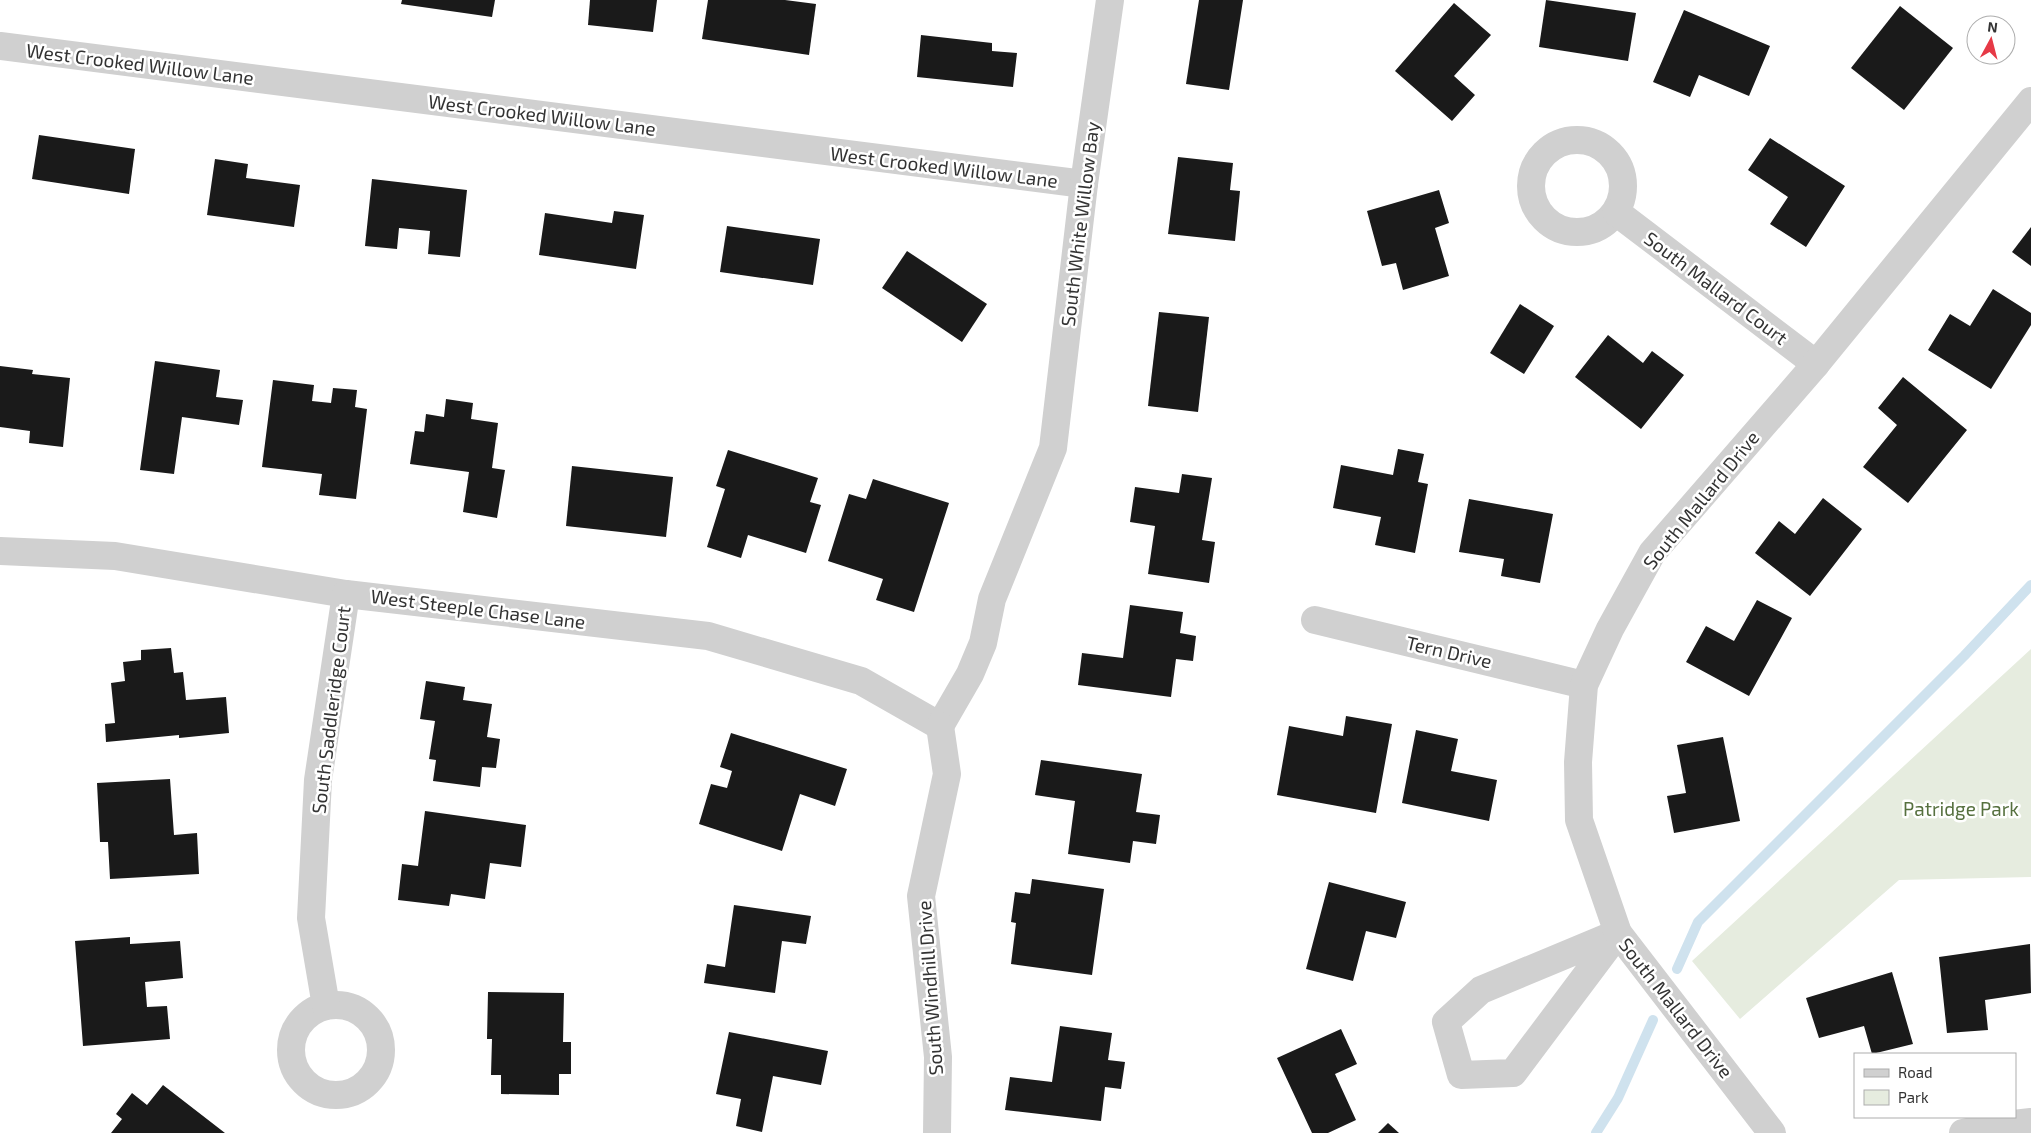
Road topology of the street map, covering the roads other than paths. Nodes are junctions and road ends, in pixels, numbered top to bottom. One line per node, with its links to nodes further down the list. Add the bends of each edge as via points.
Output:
1 (1110, 0): 4 (street, South White Willow Bay)
2 (0, 46): 4 (street, West Crooked Willow Lane)
3 (2031, 101): 6 (street, South Mallard Drive)
4 (1084, 184): 11 (street, South White Willow Bay, via 1053,448 992,599 983,643 970,674)
5 (1616, 212): 6 (street, South Mallard Court)
6 (1816, 364): 10 (street, South Mallard Drive, via 1652,553)
7 (0, 551): 8 (street, West Steeple Chase Lane, via 115,556)
8 (346, 594): 11 (street, West Steeple Chase Lane, via 708,636 861,681); 13 (street, South Saddleridge Court, via 318,780 311,918)
9 (1315, 620): 10 (street, Tern Drive)
10 (1584, 684): 12 (street, South Mallard Drive, via 1578,762 1579,820)
11 (940, 726): 15 (street, South Windhill Drive, via 947,774 921,896 938,1057)
12 (1618, 933): 12 (street, via 1482,990 1467,1003 1446,1022 1461,1075 1513,1073); 16 (street, South Mallard Drive)
13 (326, 1006)
14 (2031, 1122): 17 (street)
15 (937, 1133)
16 (1772, 1133)
17 (1963, 1133)

